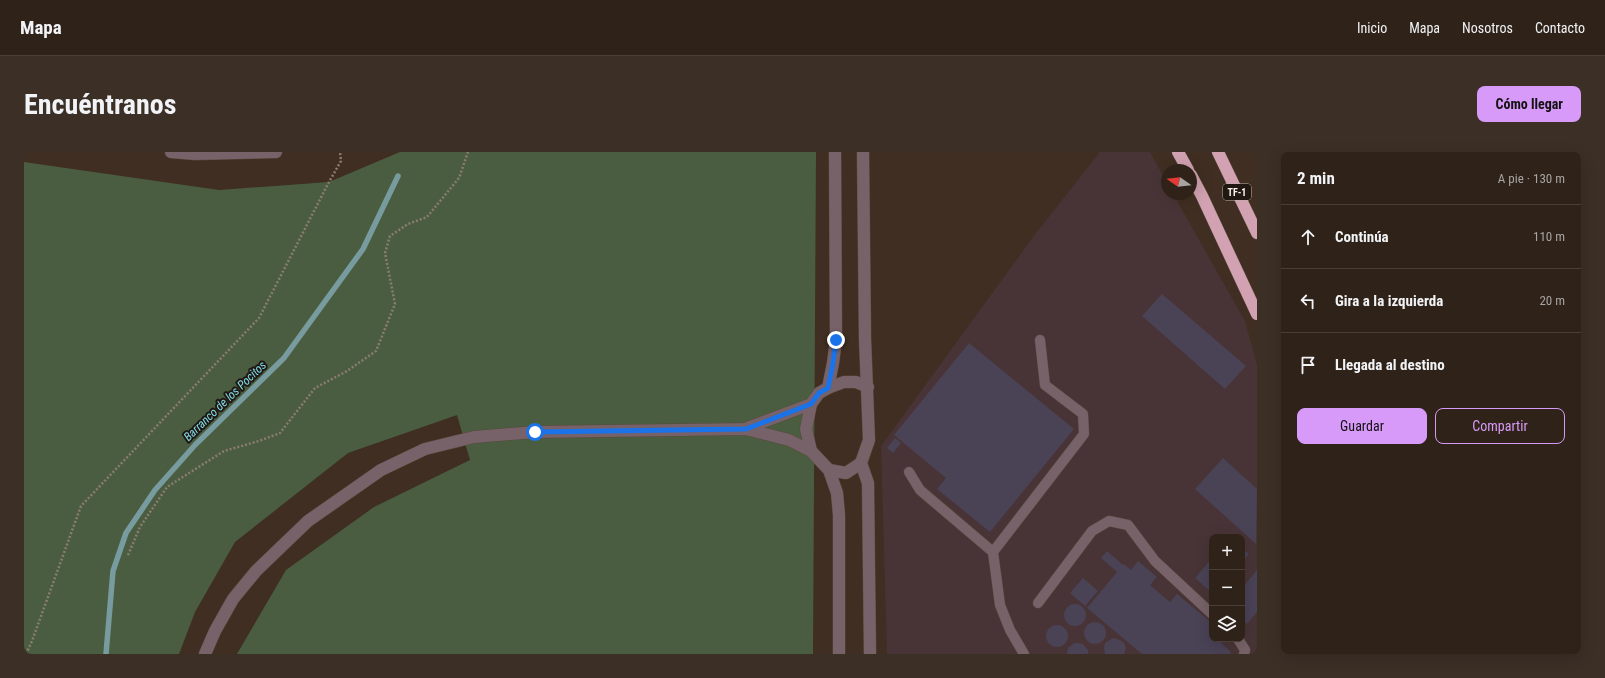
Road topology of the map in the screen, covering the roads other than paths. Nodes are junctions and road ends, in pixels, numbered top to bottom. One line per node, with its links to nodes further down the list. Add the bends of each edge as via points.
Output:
1 (171, 152): 2 (street)
2 (276, 152)
3 (835, 152): 13 (street, via 836,340)
4 (863, 152): 12 (street)
5 (1178, 152): 7 (highway)
6 (1218, 152): 9 (highway, TF-1)
7 (1185, 164)
8 (1197, 186): 10 (highway)
9 (1257, 233)
10 (1257, 314)
11 (1040, 340): 20 (lane, via 1045,385 1083,414 1084,434)
12 (868, 386): 13 (street, via 844,382); 17 (street, via 869,440)
13 (828, 388): 14 (street, via 819,393)
14 (811, 404): 15 (street); 16 (street, via 806,429)
15 (746, 429): 16 (street, via 790,440); 24 (street, via 535,432 474,437 425,449 376,474 308,521 256,571 233,599)
16 (811, 451): 18 (street)
17 (861, 463): 18 (street, via 846,473); 26 (street, via 868,483)
18 (829, 470): 25 (street, via 837,493)
19 (909, 472): 20 (lane, via 920,490)
20 (993, 552): 27 (lane, via 1000,605 1010,630)
21 (1038, 603): 22 (lane, via 1092,531 1109,521 1128,525 1156,561)
22 (1209, 611)
23 (1240, 642): 28 (lane, via 1245,650)
24 (204, 654)
25 (839, 654)
26 (870, 654)
27 (1024, 654)
28 (1244, 654)

